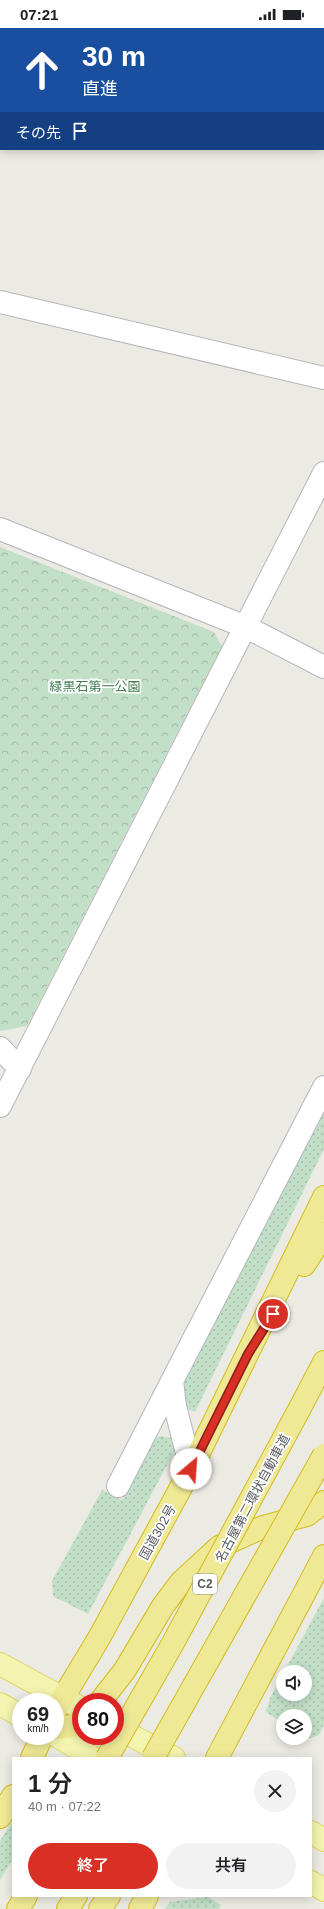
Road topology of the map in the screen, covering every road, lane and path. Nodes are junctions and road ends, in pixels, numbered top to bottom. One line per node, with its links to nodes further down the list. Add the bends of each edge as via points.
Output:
1 (0, 302): 2 (street)
2 (324, 378)
3 (324, 473): 5 (street)
4 (0, 529): 5 (street)
5 (246, 627): 6 (street); 8 (street)
6 (324, 667)
7 (0, 1048): 8 (street)
8 (20, 1069): 10 (street)
9 (324, 1087): 15 (street)
10 (0, 1106)
11 (324, 1197): 13 (highway, 国道302号)
12 (324, 1234): 13 (highway)
13 (248, 1354): 17 (highway, 国道302号)
14 (324, 1362): 32 (highway, 名古屋第二環状自動車道 / C2, bridge, via 173,1643)
15 (172, 1381): 17 (street, via 175,1406); 18 (street)
16 (324, 1455): 33 (highway, bridge)
17 (191, 1469): 24 (highway, 国道302号, via 99,1638)
18 (118, 1486)
19 (324, 1502): 23 (highway, via 307,1515 263,1527 219,1547 181,1582 163,1606 125,1670)
20 (324, 1556): 35 (highway)
21 (0, 1664): 22 (main road)
22 (42, 1693)
23 (107, 1693)
24 (64, 1694)
25 (0, 1704): 26 (main road)
26 (12, 1711)
27 (124, 1731): 34 (main road)
28 (64, 1740): 31 (main road)
29 (38, 1745): 30 (highway)
30 (32, 1757)
31 (92, 1757)
32 (108, 1757)
33 (154, 1757)
34 (172, 1757)
35 (218, 1757)
36 (12, 1798): 37 (highway)
37 (0, 1817)
38 (312, 1833): 39 (main road)
39 (324, 1840)
40 (312, 1883): 41 (main road)
41 (324, 1890)
42 (25, 1897): 46 (highway)
43 (75, 1897): 47 (highway)
44 (108, 1897): 48 (highway)
45 (146, 1897): 49 (highway)
46 (18, 1909)
47 (68, 1909)
48 (100, 1909)
49 (140, 1909)

